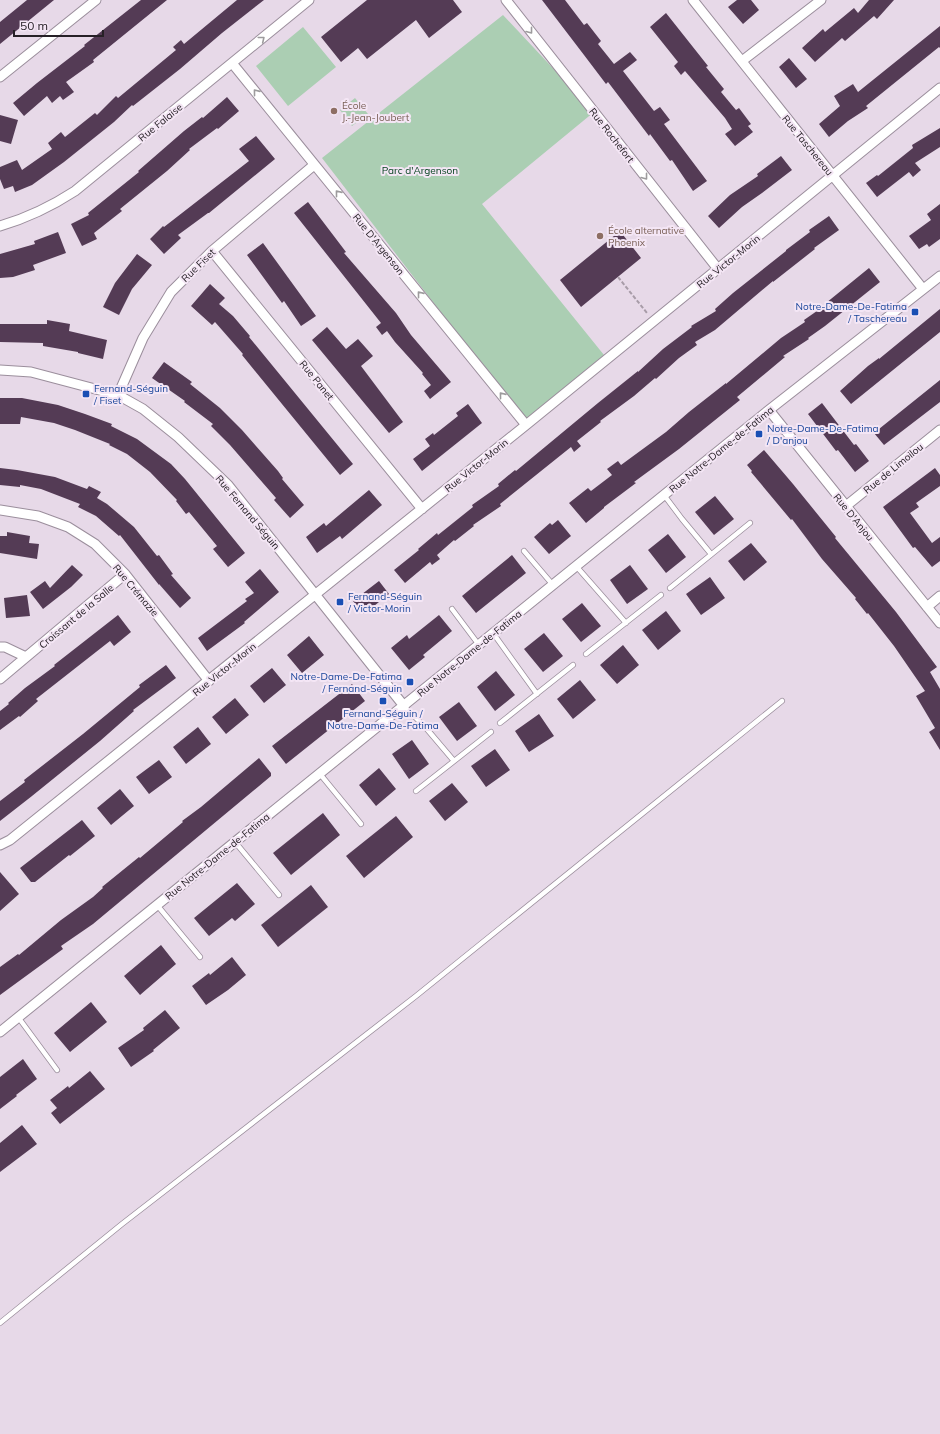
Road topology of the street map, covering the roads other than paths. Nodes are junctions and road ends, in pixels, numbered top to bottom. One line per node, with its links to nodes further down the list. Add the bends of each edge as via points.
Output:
1 (96, 0): 8 (street)
2 (309, 0): 7 (street, Rue Falaise, one-way to 2)
3 (506, 0): 14 (street, Rue Rochefort, one-way to 14)
4 (693, 0): 6 (street, Rue Taschereau)
5 (821, 0): 6 (street)
6 (742, 61): 11 (street, Rue Taschereau)
7 (232, 63): 10 (street, Rue D'Argenson, one-way to 7); 12 (street, Rue Falaise, via 75,191 38,212)
8 (0, 77)
9 (940, 88): 11 (street, Rue Victor-Morin)
10 (314, 164): 13 (street, Rue Fiset); 20 (street, Rue D'Argenson, one-way to 10)
11 (833, 176): 14 (street, Rue Victor-Morin); 16 (street, Rue Taschereau)
12 (0, 226)
13 (212, 251): 18 (street, Rue Fiset, via 171,292 143,338); 24 (street, Rue Panet)
14 (718, 269): 20 (street, Rue Victor-Morin)
15 (940, 276): 16 (street, Rue Notre-Dame-de-Fatima)
16 (923, 289): 19 (street, Rue Notre-Dame-de-Fatima)
17 (0, 370): 18 (street, Rue Fernand Séguin, via 31,372)
18 (118, 395): 33 (street, Rue Fernand Séguin, via 143,409 228,485)
19 (769, 410): 22 (street, Rue Notre-Dame-de-Fatima); 23 (street, Rue D'Anjou)
20 (526, 425): 24 (street, Rue Victor-Morin)
21 (940, 430): 23 (street, Rue de Limoilou)
22 (664, 495): 28 (lane); 29 (street, Rue Notre-Dame-de-Fatima)
23 (846, 506): 36 (street, Rue D'Anjou)
24 (422, 509): 33 (street, Rue Victor-Morin)
25 (0, 510): 30 (street, Rue Crémazie, via 38,516 68,527 95,544)
26 (750, 523): 28 (lane)
27 (524, 551): 31 (lane)
28 (712, 554): 32 (lane)
29 (576, 566): 31 (street, Rue Notre-Dame-de-Fatima); 38 (lane)
30 (125, 574): 44 (street, Croissant de la Salle); 47 (street, Rue Crémazie)
31 (553, 585): 40 (street, Rue Notre-Dame-de-Fatima)
32 (670, 588)
33 (316, 594): 47 (street, Rue Victor-Morin); 50 (street, Rue Fernand Séguin)
34 (661, 595): 38 (lane)
35 (940, 596): 36 (street)
36 (927, 607): 39 (street, Rue D'Anjou)
37 (452, 609): 41 (lane)
38 (626, 623): 43 (lane)
39 (940, 623)
40 (493, 634): 41 (street, Rue Notre-Dame-de-Fatima); 48 (lane)
41 (479, 645): 50 (street, Rue Notre-Dame-de-Fatima)
42 (0, 647): 44 (street)
43 (586, 654)
44 (26, 657): 46 (street, Croissant de la Salle)
45 (573, 665): 48 (lane)
46 (0, 679)
47 (209, 680): 57 (street, Rue Victor-Morin)
48 (537, 694): 51 (lane)
49 (782, 701): 67 (lane, via 416,996 122,1224)
50 (404, 706): 53 (lane); 54 (street, Rue Notre-Dame-de-Fatima)
51 (500, 723)
52 (491, 732): 53 (lane)
53 (454, 761): 55 (lane)
54 (320, 774): 56 (lane); 58 (street, Rue Notre-Dame-de-Fatima)
55 (416, 791)
56 (361, 824)
57 (10, 840): 59 (street, Rue Victor-Morin); 60 (street, Rue Victor-Morin)
58 (235, 842): 61 (lane); 62 (street, Rue Notre-Dame-de-Fatima)
59 (0, 845)
60 (0, 849)
61 (279, 895)
62 (157, 905): 63 (lane); 64 (street, Rue Notre-Dame-de-Fatima)
63 (200, 957)
64 (18, 1017): 65 (street, Rue Notre-Dame-de-Fatima); 66 (lane)
65 (0, 1032)
66 (57, 1070)
67 (0, 1323)

